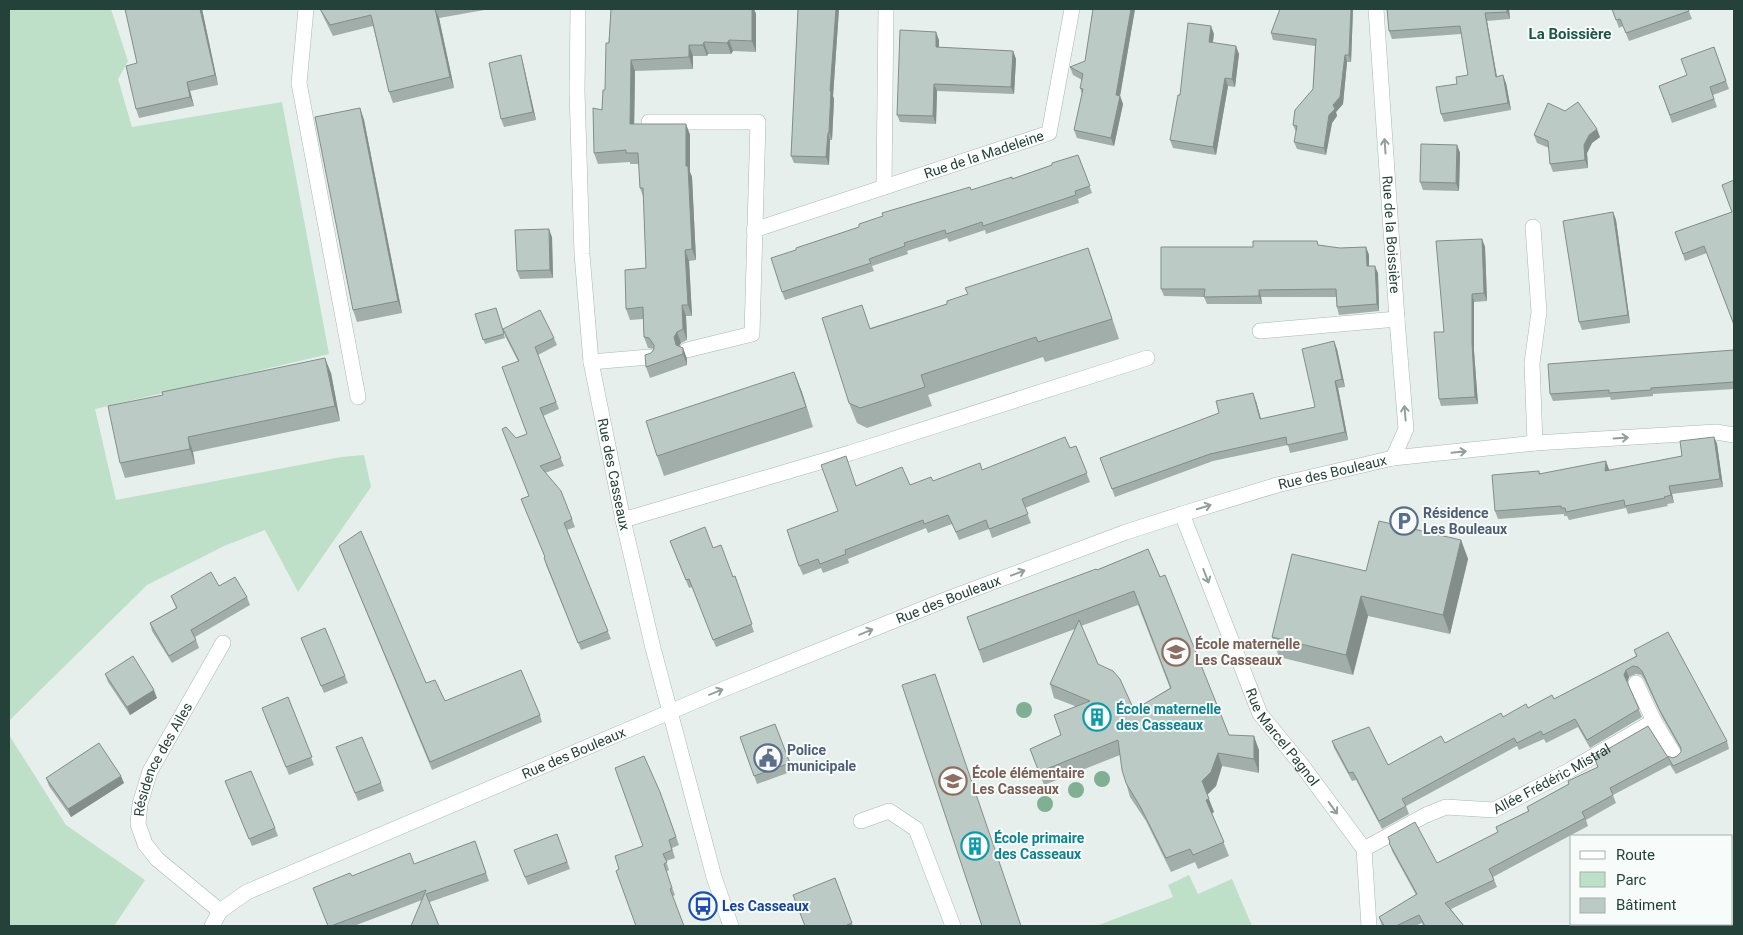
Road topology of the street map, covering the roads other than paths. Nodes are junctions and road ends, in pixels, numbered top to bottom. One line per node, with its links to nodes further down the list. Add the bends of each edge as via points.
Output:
1 (306, 9): 16 (street, via 299,84)
2 (578, 9): 15 (street, Rue des Casseaux, via 582,254)
3 (886, 9): 7 (street)
4 (1072, 9): 7 (street, Rue de la Madeleine, via 1049,132)
5 (1376, 9): 10 (street, Rue de la Boissière, one-way to 5)
6 (648, 122): 9 (street, via 758,122)
7 (884, 187): 9 (street, Rue de la Madeleine)
8 (1533, 227): 18 (street, via 1539,312 1532,363)
9 (754, 230): 12 (street, via 752,334)
10 (1397, 319): 11 (street); 19 (street, Rue de la Boissière, one-way to 10, via 1406,429)
11 (1260, 331)
12 (687, 350)
13 (649, 356): 15 (street)
14 (1148, 358): 21 (street)
15 (591, 362): 21 (street, Rue des Casseaux)
16 (358, 397)
17 (1734, 435): 18 (street, Rue des Bouleaux, one-way to 17, via 1716,432)
18 (1535, 443): 19 (street, Rue des Bouleaux, one-way to 18)
19 (1393, 458): 20 (street, Rue des Bouleaux, one-way to 19, via 1277,485)
20 (1182, 514): 24 (street, Rue des Bouleaux, one-way to 20, via 954,597); 28 (street, Rue Marcel Pagnol, one-way to 28, via 1260,714)
21 (623, 520): 24 (street, Rue des Casseaux)
22 (223, 643): 29 (street, Résidence des Ailes, via 150,771 138,824 145,844 157,859)
23 (1636, 684): 25 (street)
24 (670, 711): 29 (street, Rue des Bouleaux, via 246,892); 31 (street, Rue des Casseaux, via 714,877)
25 (1654, 721): 26 (street); 28 (street, Allée Frédéric Mistral, via 1494,810 1446,807)
26 (1675, 756)
27 (861, 821): 32 (street, via 889,811 916,829)
28 (1364, 849): 33 (street)
29 (220, 911): 30 (street, Rue des Bouleaux)
30 (212, 926)
31 (731, 926)
32 (953, 926)
33 (1369, 926)

